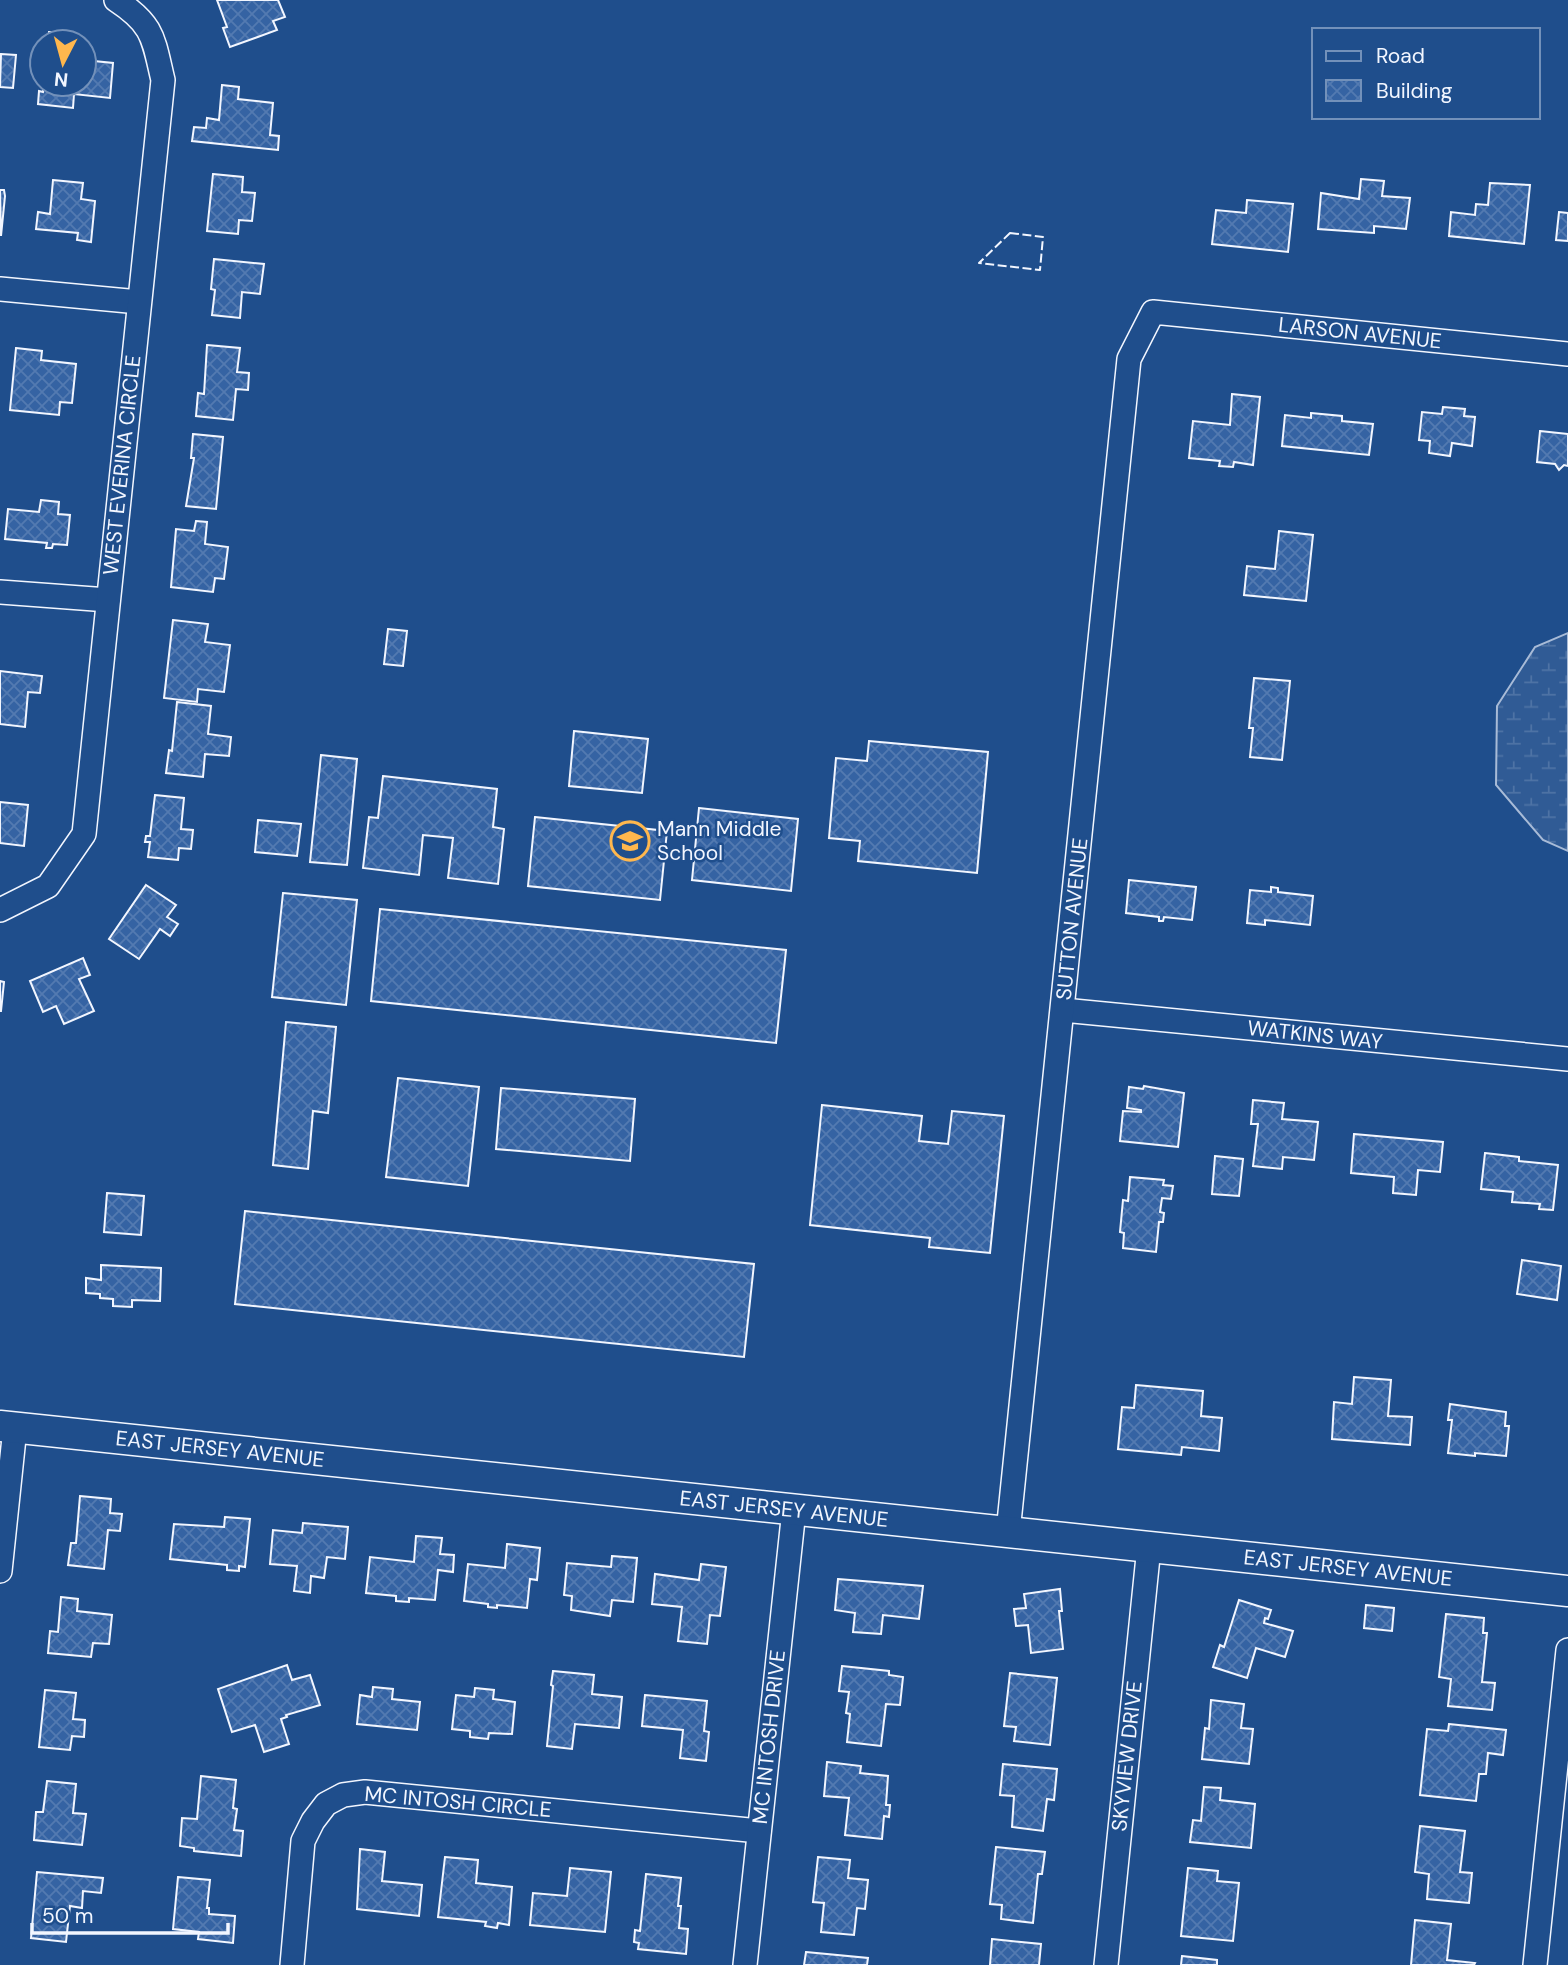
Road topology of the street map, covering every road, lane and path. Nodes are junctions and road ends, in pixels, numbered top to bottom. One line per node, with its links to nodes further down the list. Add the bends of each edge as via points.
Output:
1 (116, 0): 3 (street, WEST EVERINA CIRCLE, via 136,13 152,35 163,80)
2 (0, 289): 3 (street)
3 (139, 302): 7 (street, WEST EVERINA CIRCLE)
4 (1153, 312): 5 (street, LARSON AVENUE); 9 (street, SUTTON AVENUE, via 1129,359)
5 (1568, 354)
6 (0, 592): 7 (street)
7 (108, 600): 8 (street, WEST EVERINA CIRCLE, via 84,834 48,886)
8 (0, 910)
9 (1063, 1010): 10 (street, WATKINS WAY); 13 (street, SUTTON AVENUE)
10 (1568, 1059)
11 (7, 1427): 12 (street, EAST JERSEY AVENUE); 15 (street)
12 (794, 1510): 13 (street, EAST JERSEY AVENUE); 18 (street, MC INTOSH DRIVE)
13 (1008, 1532): 14 (street, EAST JERSEY AVENUE)
14 (1149, 1547): 16 (street, EAST JERSEY AVENUE); 21 (street, SKYVIEW DRIVE)
15 (0, 1571)
16 (1568, 1591)
17 (1568, 1650): 22 (street)
18 (759, 1831): 19 (street, MC INTOSH CIRCLE, via 365,1792 343,1795 326,1804 303,1841); 20 (street, MC INTOSH DRIVE)
19 (292, 1965)
20 (745, 1965)
21 (1106, 1965)
22 (1535, 1965)

